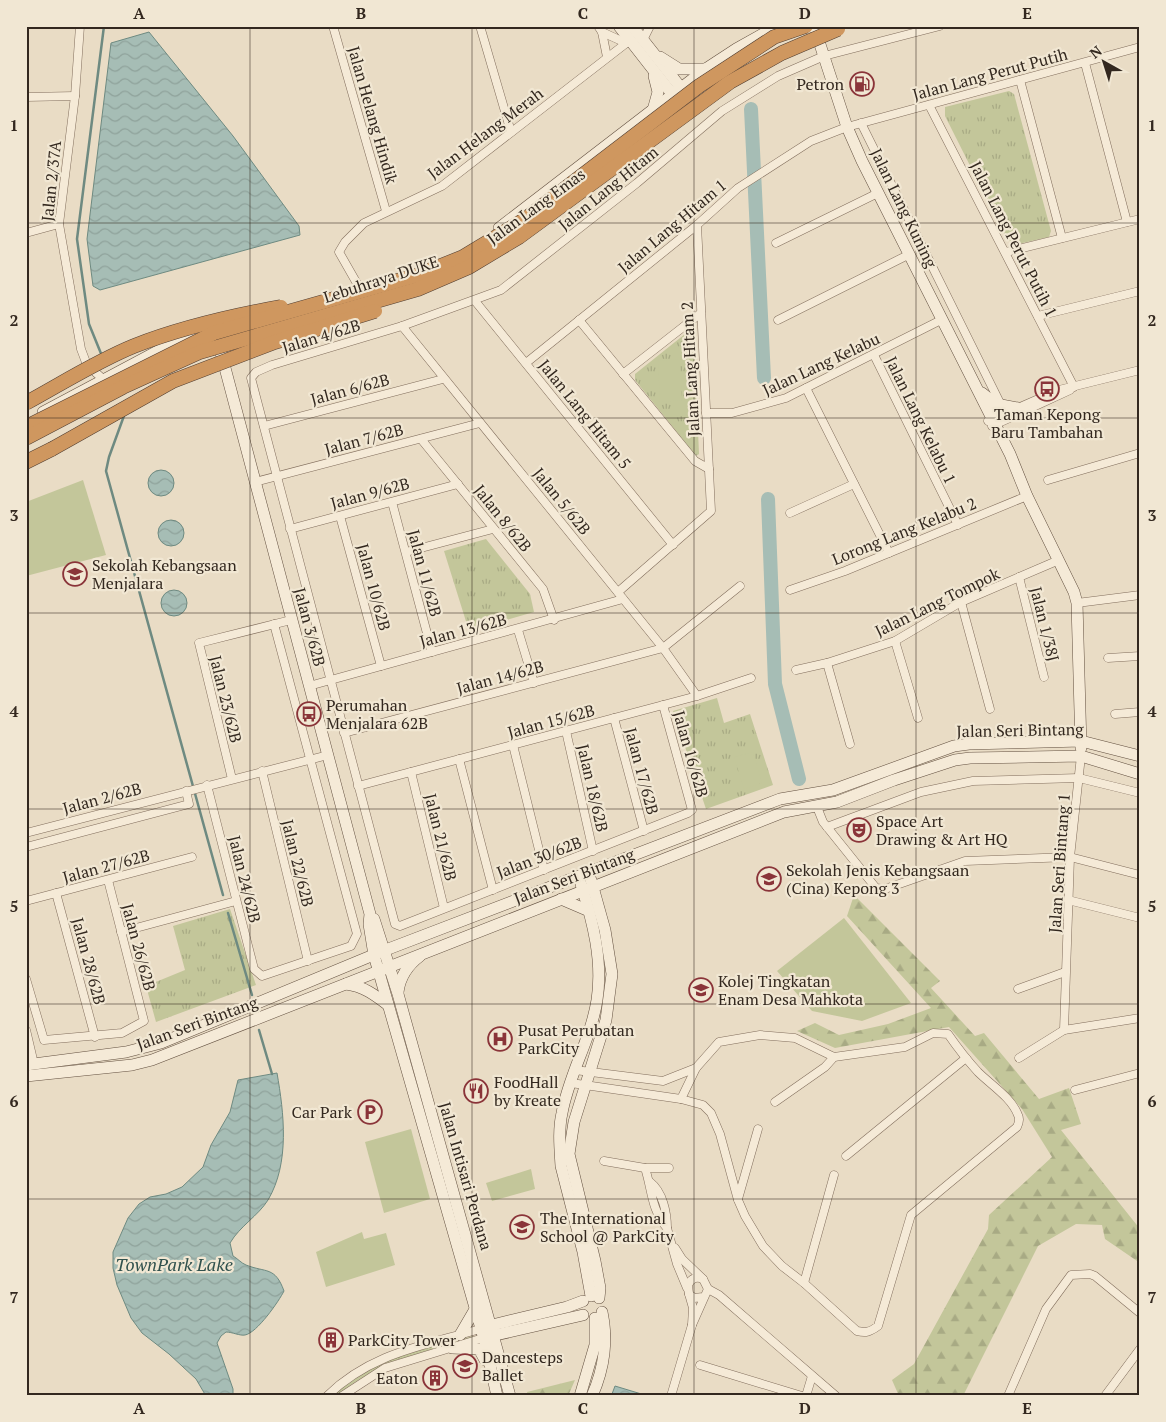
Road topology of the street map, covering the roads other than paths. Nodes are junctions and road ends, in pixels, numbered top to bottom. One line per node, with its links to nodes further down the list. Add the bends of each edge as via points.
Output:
1 (80, 26): 25 (street, Jalan 2/37A)
2 (333, 26): 34 (street, Jalan Helang Hindik)
3 (480, 26): 32 (street)
4 (619, 26): 15 (street)
5 (632, 26): 16 (street)
6 (650, 26): 16 (street)
7 (777, 26): 14 (street, Jalan Lang Emas)
8 (793, 26): 14 (street)
9 (835, 26): 12 (street, Jalan Lang Emas)
10 (849, 26): 45 (highway, Lebuhraya DUKE, bridge, via 789,50 730,82 519,238 470,267)
11 (940, 26): 18 (street)
12 (813, 28): 18 (street, Jalan Lang Kuning); 27 (street, Jalan Lang Emas); 44 (highway, Lebuhraya DUKE, bridge, via 774,38 699,86 524,220 478,249 418,276)
13 (600, 29): 15 (street); 19 (street)
14 (754, 39): 21 (street, Jalan Lang Emas)
15 (627, 42): 19 (street, Jalan Helang Merah); 22 (street)
16 (644, 43): 21 (street, via 680,69); 24 (street)
17 (1140, 47): 20 (street, Jalan Lang Perut Putih)
18 (824, 56): 31 (street, Jalan Lang Kuning); 47 (street, Jalan Lang Hitam, via 786,72 722,111 509,284)
19 (607, 57): 32 (street, Jalan Helang Merah)
20 (1085, 64): 23 (street, Jalan Lang Perut Putih); 36 (street)
21 (707, 68): 24 (street, Jalan Lang Emas)
22 (651, 70): 24 (street); 29 (street, via 658,92)
23 (1020, 80): 28 (street, Jalan Lang Perut Putih); 40 (street)
24 (676, 91): 27 (street); 29 (street, Jalan Lang Emas)
25 (75, 96): 26 (street); 37 (street, Jalan 2/37A)
26 (26, 97)
27 (688, 105): 55 (street, Jalan Lang Emas, via 528,237 475,268 410,297)
28 (929, 105): 30 (street, Jalan Lang Perut Putih); 42 (street, Jalan Lang Perut Putih 1)
29 (653, 110): 44 (street, Jalan Lang Emas, via 484,239 434,265)
30 (861, 123): 31 (street, Jalan Lang Perut Putih); 71 (street)
31 (847, 127): 33 (street, Jalan Lang Kuning); 38 (street, Jalan Lang Hitam 1, via 820,137 768,168 738,188)
32 (510, 132): 34 (street, Jalan Helang Merah, via 442,186)
33 (878, 193): 41 (street); 43 (street, Jalan Lang Kuning)
34 (386, 211): 44 (street, Jalan Helang Merah, via 364,223 339,252)
35 (1140, 219): 36 (street)
36 (1127, 222): 40 (street)
37 (59, 224): 39 (street); 59 (street, Jalan 2/37A, via 79,341)
38 (697, 225): 49 (street, Jalan Lang Hitam 2); 51 (street, Jalan Lang Hitam 1)
39 (26, 233)
40 (1062, 238): 42 (street)
41 (776, 243)
42 (1006, 252): 50 (street, Jalan Lang Perut Putih 1)
43 (908, 256): 52 (street); 53 (street, Jalan Lang Kuning)
44 (363, 289): 48 (street, Jalan Lang Emas); 70 (highway, bridge, via 226,317 180,330 110,357); 78 (highway, Lebuhraya DUKE, bridge, via 214,333)
45 (418, 289): 79 (highway, Lebuhraya DUKE, bridge, via 200,352); 83 (highway, bridge, via 376,310 275,342 173,381)
46 (1140, 291): 50 (street)
47 (475, 301): 54 (street, Jalan Lang Hitam); 58 (street, Jalan Lang Hitam 5)
48 (269, 313): 55 (street, via 227,332 222,336); 57 (street, Jalan Lang Emas, via 184,337)
49 (701, 313): 62 (street); 73 (street, Jalan Lang Hitam 2)
50 (1038, 316): 67 (street, Jalan Lang Perut Putih 1)
51 (579, 320): 58 (street, Jalan Lang Hitam 1); 62 (street)
52 (778, 320)
53 (941, 320): 56 (street, Jalan Lang Kelabu); 60 (street, Jalan Lang Kuning)
54 (402, 326): 64 (street, Jalan 4/62B, via 272,365); 65 (street, Jalan 5/62B)
55 (220, 349): 57 (street, via 213,339 202,336); 81 (street, Jalan Lang Emas, via 182,362); 87 (street, Jalan 3/62B)
56 (874, 355): 68 (street, Jalan Lang Kelabu); 94 (street, Jalan Lang Kelabu 1)
57 (142, 358): 63 (street, Jalan Lang Emas)
58 (526, 363): 97 (street, Jalan Lang Hitam 5)
59 (87, 365): 63 (street); 69 (street, Jalan 2/37A)
60 (966, 370): 66 (street, Jalan Lang Kuning); 76 (street, Jalan Lang Kuning, via 967,378)
61 (1140, 370): 67 (street)
62 (623, 374): 84 (street, via 695,461)
63 (109, 376): 69 (street, Jalan Lang Emas)
64 (251, 378): 77 (street, Jalan 3/62B)
65 (443, 379): 75 (street, Jalan 5/62B); 77 (street, Jalan 6/62B)
66 (976, 386): 71 (street, via 985,397); 76 (street, Jalan Lang Kuning)
67 (1074, 387): 72 (street); 76 (street, via 1062,395)
68 (806, 388): 73 (street, Jalan Lang Kelabu, via 757,408 732,413); 89 (street)
69 (82, 390): 74 (street, Jalan Lang Emas)
70 (26, 403)
71 (1002, 406): 72 (street)
72 (1018, 408): 76 (street)
73 (706, 413): 84 (street, Jalan Lang Hitam 2)
74 (26, 421)
75 (480, 423): 80 (street, Jalan 7/62B); 104 (street, Jalan 5/62B)
76 (992, 423): 90 (street, Jalan Lang Kuning, via 1005,456 1014,466)
77 (264, 426): 85 (street, Jalan 3/62B)
78 (26, 427)
79 (26, 438)
80 (421, 438): 85 (street, Jalan 7/62B); 88 (street, Jalan 8/62B)
81 (26, 445)
82 (1140, 453): 86 (street)
83 (26, 462)
84 (709, 469): 97 (street, Jalan Lang Hitam 2, via 710,512)
85 (277, 477): 87 (street, Jalan 7/62B); 95 (street, Jalan 3/62B)
86 (1048, 480)
87 (255, 482): 109 (street, Jalan 3/62B)
88 (458, 484): 91 (street, Jalan 9/62B); 96 (street, Jalan 8/62B)
89 (854, 484): 92 (street); 99 (street)
90 (1027, 496): 94 (street, Lorong Lang Kelabu 2); 100 (street, Jalan Lang Kuning)
91 (392, 502): 93 (street, Jalan 9/62B); 98 (street, Jalan 11/62B)
92 (790, 513)
93 (340, 516): 95 (street, Jalan 9/62B); 119 (street, Jalan 10/62B)
94 (958, 525): 99 (street, Lorong Lang Kelabu 2)
95 (290, 529): 123 (street, Jalan 3/62B)
96 (493, 529): 98 (street); 110 (street, Jalan 8/62B, via 543,589)
97 (673, 545): 104 (street)
98 (406, 552): 115 (street, Jalan 11/62B)
99 (889, 553): 103 (street, Lorong Lang Kelabu 2)
100 (1059, 560): 101 (street, Jalan Lang Tompok); 108 (street, Jalan Lang Kuning)
101 (1019, 577): 107 (street, Jalan Lang Tompok); 121 (street, Jalan 1/38J)
102 (740, 586): 114 (street)
103 (790, 590)
104 (618, 592): 106 (street, Jalan 5/62B)
105 (1140, 595): 108 (street)
106 (623, 599): 110 (street, Jalan 13/62B); 114 (street, Jalan 5/62B)
107 (961, 602): 113 (street, Jalan Lang Tompok); 128 (street)
108 (1077, 603): 135 (street, Jalan Lang Kuning)
109 (291, 620): 111 (street); 125 (street, Jalan 3/62B)
110 (554, 620): 112 (street, Jalan 13/62B)
111 (274, 624): 141 (street); 147 (street, Jalan 23/62B, via 201,641 198,645)
112 (518, 630): 115 (street, Jalan 13/62B); 124 (street)
113 (895, 641): 118 (street, Jalan Lang Tompok); 132 (street)
114 (663, 648): 124 (street, Jalan 14/62B); 126 (street, Jalan 5/62B)
115 (432, 652): 119 (street, Jalan 13/62B)
116 (1140, 656): 117 (street)
117 (1108, 658)
118 (827, 663): 120 (street, Jalan Lang Tompok); 136 (street)
119 (381, 666): 123 (street, Jalan 13/62B)
120 (796, 670)
121 (1044, 677)
122 (751, 678): 126 (street, Jalan 15/62B)
123 (330, 680): 125 (street, Jalan 13/62B); 134 (street, Jalan 3/62B)
124 (534, 683): 134 (street, Jalan 14/62B)
125 (309, 686): 138 (street, Jalan 3/62B)
126 (697, 696): 127 (street, Jalan 15/62B)
127 (663, 705): 131 (street, Jalan 15/62B); 154 (street, Jalan 16/62B)
128 (990, 708)
129 (1140, 712): 130 (street)
130 (1115, 714)
131 (614, 718): 133 (street, Jalan 15/62B); 156 (street, Jalan 17/62B)
132 (918, 718)
133 (566, 731): 137 (street, Jalan 15/62B); 159 (street, Jalan 18/62B)
134 (344, 733): 149 (street, Jalan 3/62B)
135 (1081, 741): 139 (street, Jalan Lang Kuning); 140 (street, Jalan Seri Bintang); 152 (street, Jalan Seri Bintang, via 954,746 833,790)
136 (850, 744)
137 (513, 745): 142 (street, Jalan 15/62B); 162 (street)
138 (328, 755): 141 (street, Jalan 2/62B); 180 (street, Jalan 3/62B, via 370,914 376,921)
139 (1081, 756): 145 (street, Jalan Seri Bintang); 146 (street, Jalan Seri Bintang 1); 153 (street, Jalan Seri Bintang, via 955,760)
140 (1140, 756)
141 (309, 760): 143 (street, Jalan 2/62B); 181 (street, via 357,934 351,946)
142 (459, 760): 144 (street, Jalan 15/62B); 168 (street)
143 (262, 771): 147 (street, Jalan 2/62B); 181 (street, Jalan 22/62B)
144 (411, 772): 149 (street, Jalan 15/62B); 174 (street, Jalan 21/62B)
145 (1140, 774)
146 (1079, 778): 151 (street); 155 (street, via 973,781 947,786 921,792); 161 (street, Jalan Seri Bintang 1)
147 (232, 779): 148 (street, Jalan 2/62B)
148 (207, 785): 150 (street, Jalan 2/62B); 173 (street, Jalan 24/62B)
149 (358, 786): 177 (street, Jalan 3/62B)
150 (186, 790): 157 (street, Jalan 2/62B); 158 (street, via 189,804)
151 (1140, 793)
152 (793, 797): 153 (street, via 810,798); 163 (street, Jalan Seri Bintang, via 780,799)
153 (817, 807): 155 (street); 166 (street, Jalan Seri Bintang, via 784,812)
154 (692, 810): 156 (street, Jalan 30/62B)
155 (827, 827): 161 (street, via 876,888 881,889 964,861)
156 (644, 831): 159 (street, Jalan 30/62B)
157 (26, 833)
158 (26, 847)
159 (594, 851): 162 (street, Jalan 30/62B)
160 (192, 857): 165 (street, Jalan 27/62B)
161 (1070, 858): 164 (street); 171 (street, Jalan Seri Bintang 1)
162 (544, 870): 168 (street, Jalan 30/62B)
163 (583, 875): 167 (street); 180 (street, Jalan Seri Bintang)
164 (1140, 875)
165 (108, 880): 169 (street, Jalan 27/62B); 178 (street, Jalan 26/62B)
166 (612, 880): 167 (street, Jalan Seri Bintang); 175 (street)
167 (588, 889): 170 (street, Jalan Seri Bintang); 175 (street)
168 (494, 890): 174 (street, Jalan 30/62B)
169 (56, 893): 172 (street, Jalan 27/62B); 192 (street, Jalan 28/62B)
170 (561, 899): 175 (street); 179 (street, Jalan Seri Bintang)
171 (1068, 900): 176 (street); 183 (street, Jalan Seri Bintang 1)
172 (26, 901)
173 (236, 901): 178 (street); 181 (street, Jalan 24/62B, via 254,969 262,976)
174 (444, 908): 177 (street, Jalan 30/62B, via 400,926)
175 (593, 908): 198 (street, via 598,986 593,1017); 199 (street, via 605,930 612,974 606,1020)
176 (1140, 918)
177 (395, 924)
178 (121, 932): 192 (street, Jalan 26/62B, via 144,1021 122,1033)
179 (424, 952): 182 (street, Jalan Seri Bintang); 187 (street, via 401,978)
180 (379, 953): 182 (street, Jalan 3/62B); 196 (street, Jalan Seri Bintang, via 161,1043 126,1052)
181 (308, 961)
182 (384, 968): 185 (street, Jalan Seri Bintang); 187 (street, Jalan Intisari Perdana); 188 (street, Jalan Intisari Perdana)
183 (1064, 972): 186 (street); 191 (street, Jalan Seri Bintang 1)
184 (26, 979): 192 (street, via 44,1040)
185 (345, 984): 188 (street, via 357,985); 201 (street, Jalan Seri Bintang, via 152,1060)
186 (1018, 990)
187 (398, 994): 215 (street, Jalan Intisari Perdana)
188 (388, 1005): 215 (street, Jalan Intisari Perdana)
189 (1140, 1018): 191 (street)
190 (26, 1030): 196 (street)
191 (1064, 1030): 195 (street)
192 (95, 1037)
193 (834, 1057): 194 (street, via 905,1046 933,1033 948,1034); 197 (street, via 795,1038 760,1035 719,1042); 208 (street)
194 (966, 1058): 210 (street); 219 (street, via 1018,1115 1018,1127 911,1215 878,1326 871,1331 857,1331)
195 (1019, 1058)
196 (30, 1064)
197 (696, 1068): 202 (street, via 663,1081); 207 (street)
198 (575, 1070): 199 (street); 203 (street)
199 (591, 1072): 202 (street); 204 (street)
200 (1140, 1072): 205 (street)
201 (26, 1076)
202 (631, 1078): 206 (street)
203 (571, 1083): 204 (street); 223 (street, via 561,1120 561,1166)
204 (586, 1086): 206 (street); 223 (street, via 574,1122 569,1154 600,1288)
205 (1075, 1090)
206 (628, 1092): 207 (street)
207 (681, 1099): 216 (street, via 703,1105 711,1112)
208 (775, 1102)
209 (758, 1129): 216 (street)
210 (846, 1156)
211 (604, 1161): 212 (street)
212 (645, 1168): 213 (street); 217 (street, via 650,1182 657,1188)
213 (670, 1168)
214 (834, 1175): 219 (street)
215 (448, 1197): 224 (street, Jalan Intisari Perdana); 225 (street, Jalan Intisari Perdana)
216 (738, 1200): 219 (street, via 763,1246)
217 (672, 1242): 218 (street, via 682,1259); 221 (street, via 676,1264)
218 (704, 1279): 220 (street); 221 (street, via 691,1280)
219 (804, 1283)
220 (708, 1290): 222 (street); 237 (street, via 719,1295)
221 (688, 1291): 222 (street, via 694,1298); 230 (street, via 693,1308)
222 (703, 1297): 230 (street)
223 (591, 1298): 227 (street, via 580,1308); 228 (street, via 603,1305); 229 (street)
224 (484, 1304): 229 (street, via 497,1317); 231 (street, Jalan Intisari Perdana)
225 (474, 1311): 231 (street, Jalan Intisari Perdana); 232 (street)
226 (1140, 1313): 251 (street, via 1095,1276 1071,1275 1046,1309)
227 (583, 1315): 228 (street); 229 (street)
228 (598, 1315): 244 (street, via 594,1345); 245 (street, via 605,1327 605,1350)
229 (517, 1324): 231 (street); 235 (street, via 503,1344)
230 (692, 1325): 246 (street)
231 (487, 1332): 232 (street); 233 (street); 235 (street, Jalan Intisari Perdana); 238 (street, Jalan Intisari Perdana)
232 (460, 1334): 240 (street, via 384,1356 355,1373)
233 (452, 1348): 238 (street, via 479,1348); 241 (street, via 385,1368)
234 (1140, 1349): 252 (street)
235 (500, 1357): 243 (street, Jalan Intisari Perdana)
236 (700, 1365): 247 (street)
237 (812, 1376): 239 (street); 248 (street)
238 (494, 1382): 242 (street, Jalan Intisari Perdana)
239 (824, 1386): 249 (street); 250 (street)
240 (327, 1396)
241 (342, 1396)
242 (497, 1396)
243 (510, 1396)
244 (580, 1396)
245 (592, 1396)
246 (671, 1396)
247 (802, 1396)
248 (806, 1396)
249 (821, 1396)
250 (836, 1396)
251 (1008, 1396)
252 (1105, 1396)

